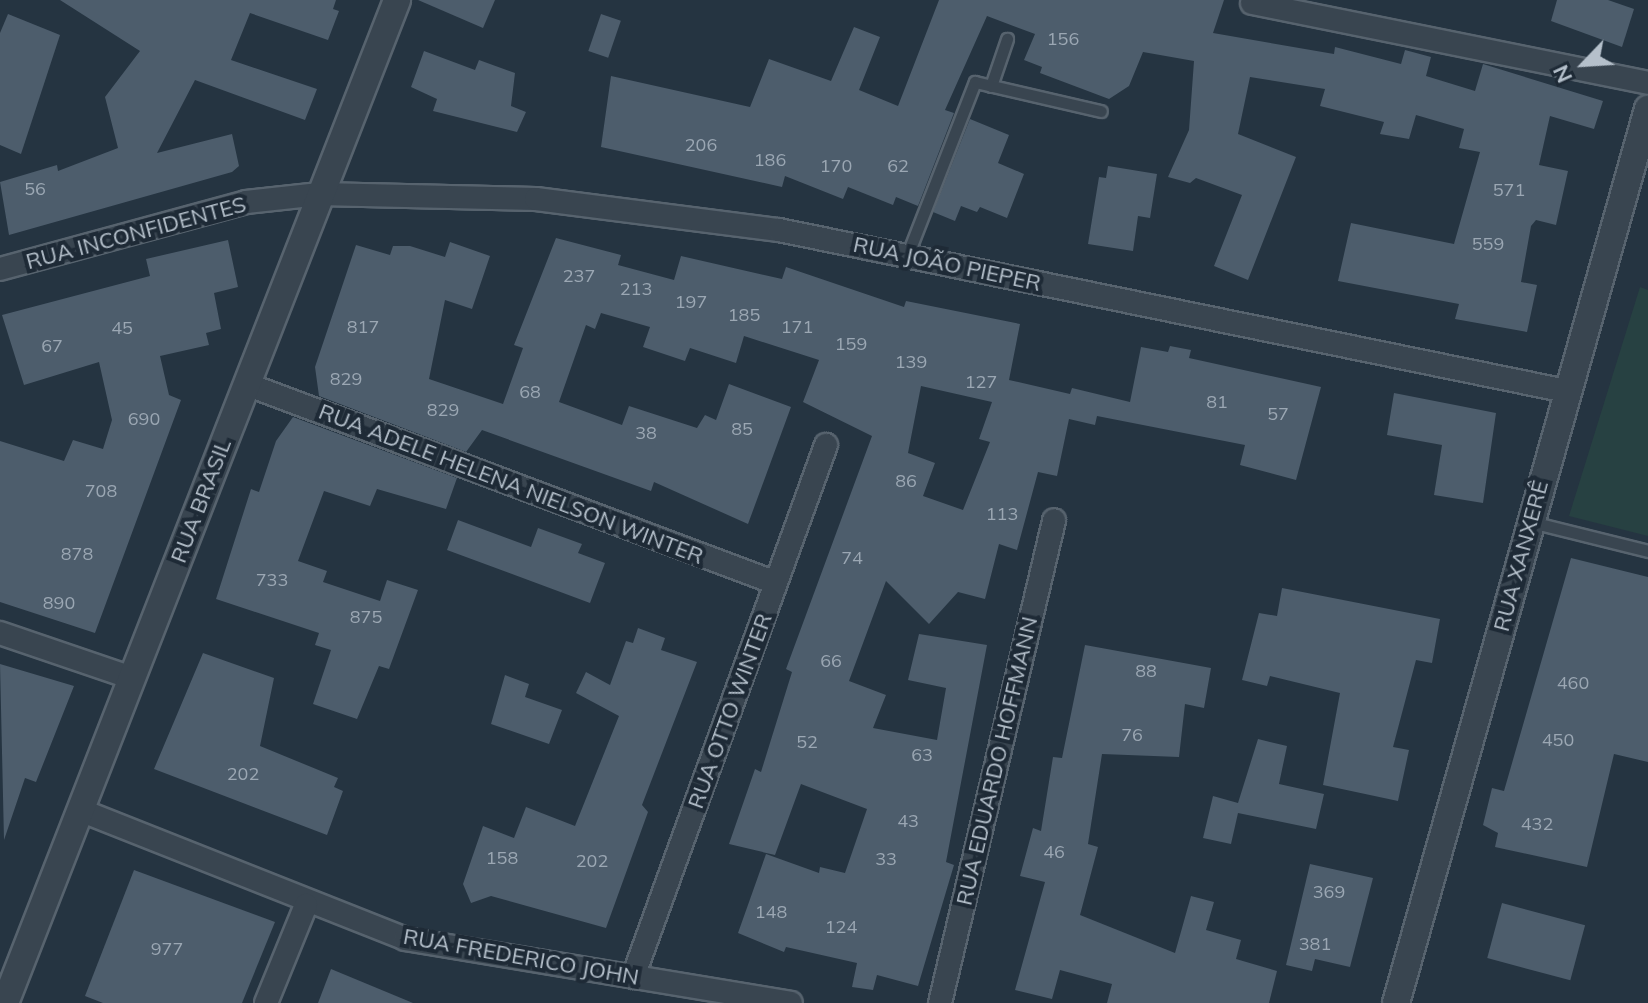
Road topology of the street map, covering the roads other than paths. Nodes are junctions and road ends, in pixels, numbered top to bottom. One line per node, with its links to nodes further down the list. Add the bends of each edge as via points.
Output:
1 (397, 0): 8 (street, RUA BRASIL)
2 (1252, 3): 4 (street)
3 (1007, 39): 5 (lane)
4 (1648, 83)
5 (991, 86): 7 (lane); 9 (lane, via 975,82)
6 (1648, 109): 12 (street, RUA XANXERÊ)
7 (1101, 111)
8 (320, 194): 9 (street, RUA JOÃO PIEPER, via 630,207); 10 (street, RUA INCONFIDENTES, via 173,219); 11 (street, RUA BRASIL)
9 (907, 256): 12 (street, RUA JOÃO PIEPER)
10 (0, 269)
11 (246, 384): 17 (street, RUA ADELE HELENA NIELSON WINTER); 19 (street, RUA BRASIL)
12 (1566, 391): 15 (street, RUA XANXERÊ)
13 (826, 445): 17 (street, RUA OTTO WINTER)
14 (1054, 520): 26 (street, RUA EDUARDO HOFFMANN)
15 (1530, 521): 16 (lane); 27 (street, RUA XANXERÊ)
16 (1648, 551)
17 (776, 583): 22 (street, RUA OTTO WINTER)
18 (0, 633): 19 (street)
19 (132, 678): 20 (street, RUA BRASIL)
20 (80, 810): 21 (street, RUA FREDERICO JOHN); 23 (street, RUA BRASIL)
21 (306, 905): 22 (street, RUA FREDERICO JOHN, via 435,945); 24 (street)
22 (633, 977): 25 (street, RUA FREDERICO JOHN)
23 (5, 1003)
24 (266, 1003)
25 (791, 1003)
26 (940, 1003)
27 (1396, 1003)

